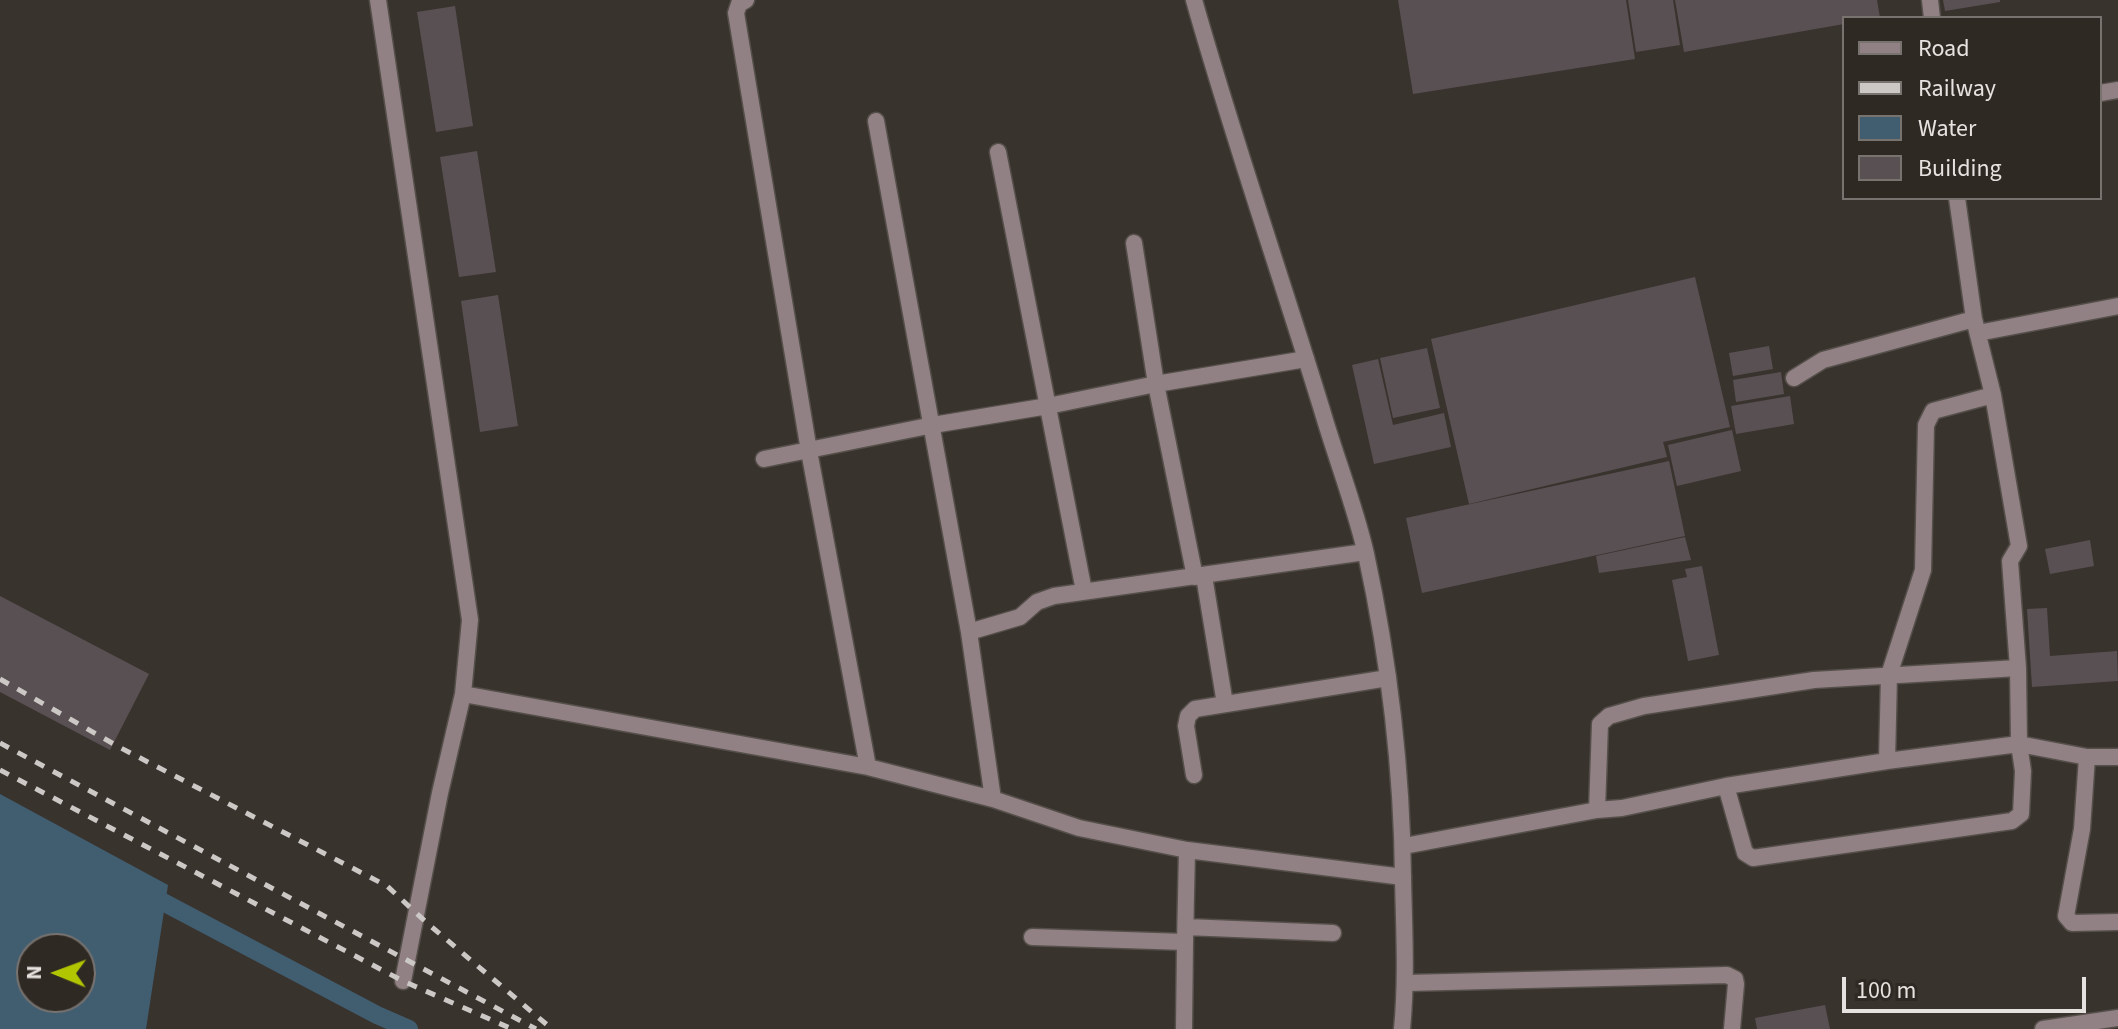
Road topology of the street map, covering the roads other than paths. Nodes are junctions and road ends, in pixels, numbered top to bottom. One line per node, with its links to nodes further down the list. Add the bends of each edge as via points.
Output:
1 (378, 0): 25 (street, via 470,620)
2 (746, 0): 16 (street, via 736,13)
3 (1194, 0): 10 (street)
4 (876, 121): 15 (street)
5 (998, 152): 14 (street)
6 (1957, 200): 9 (street)
7 (1134, 243): 12 (street)
8 (2118, 306): 9 (street)
9 (1976, 326): 11 (street, via 1823,360); 13 (street)
10 (1306, 359): 12 (street); 18 (street)
11 (1794, 378)
12 (1156, 384): 14 (street); 19 (street)
13 (1993, 395): 22 (street, via 2019,546 2010,561); 23 (street, via 1933,411 1926,425 1923,570)
14 (1048, 406): 15 (street); 20 (street)
15 (933, 425): 16 (street); 21 (street)
16 (809, 451): 17 (street); 31 (street)
17 (764, 459)
18 (1365, 552): 19 (street); 24 (street)
19 (1199, 576): 20 (street); 26 (street)
20 (1084, 591): 21 (street, via 1037,602 1020,617)
21 (969, 632): 34 (street)
22 (2018, 668): 23 (street); 27 (street)
23 (1889, 675): 30 (street); 35 (street, via 1801,682 1609,716 1600,724)
24 (1388, 678): 26 (street); 36 (street)
25 (463, 694): 31 (street); 43 (street)
26 (1225, 704): 32 (street, via 1204,706 1188,716)
27 (2019, 744): 28 (street); 30 (street); 33 (street, via 2021,814 2012,821 1753,858 1745,853)
28 (2087, 757): 29 (street); 39 (street, via 2082,829 2066,916 2072,923)
29 (2118, 757)
30 (1887, 761): 33 (street)
31 (868, 767): 34 (street)
32 (1194, 775)
33 (1726, 786): 35 (street)
34 (993, 799): 37 (street, via 1079,828)
35 (1597, 810): 36 (street)
36 (1404, 846): 38 (street)
37 (1187, 850): 38 (street); 41 (street)
38 (1403, 877): 44 (street)
39 (2118, 922)
40 (1333, 933): 41 (street)
41 (1186, 934): 42 (street); 46 (street)
42 (1032, 937)
43 (403, 981)
44 (1407, 983): 47 (street); 48 (street, via 1727,975 1736,984)
45 (2118, 1018): 49 (street)
46 (1184, 1029)
47 (1402, 1029)
48 (1732, 1029)
49 (2043, 1029)

